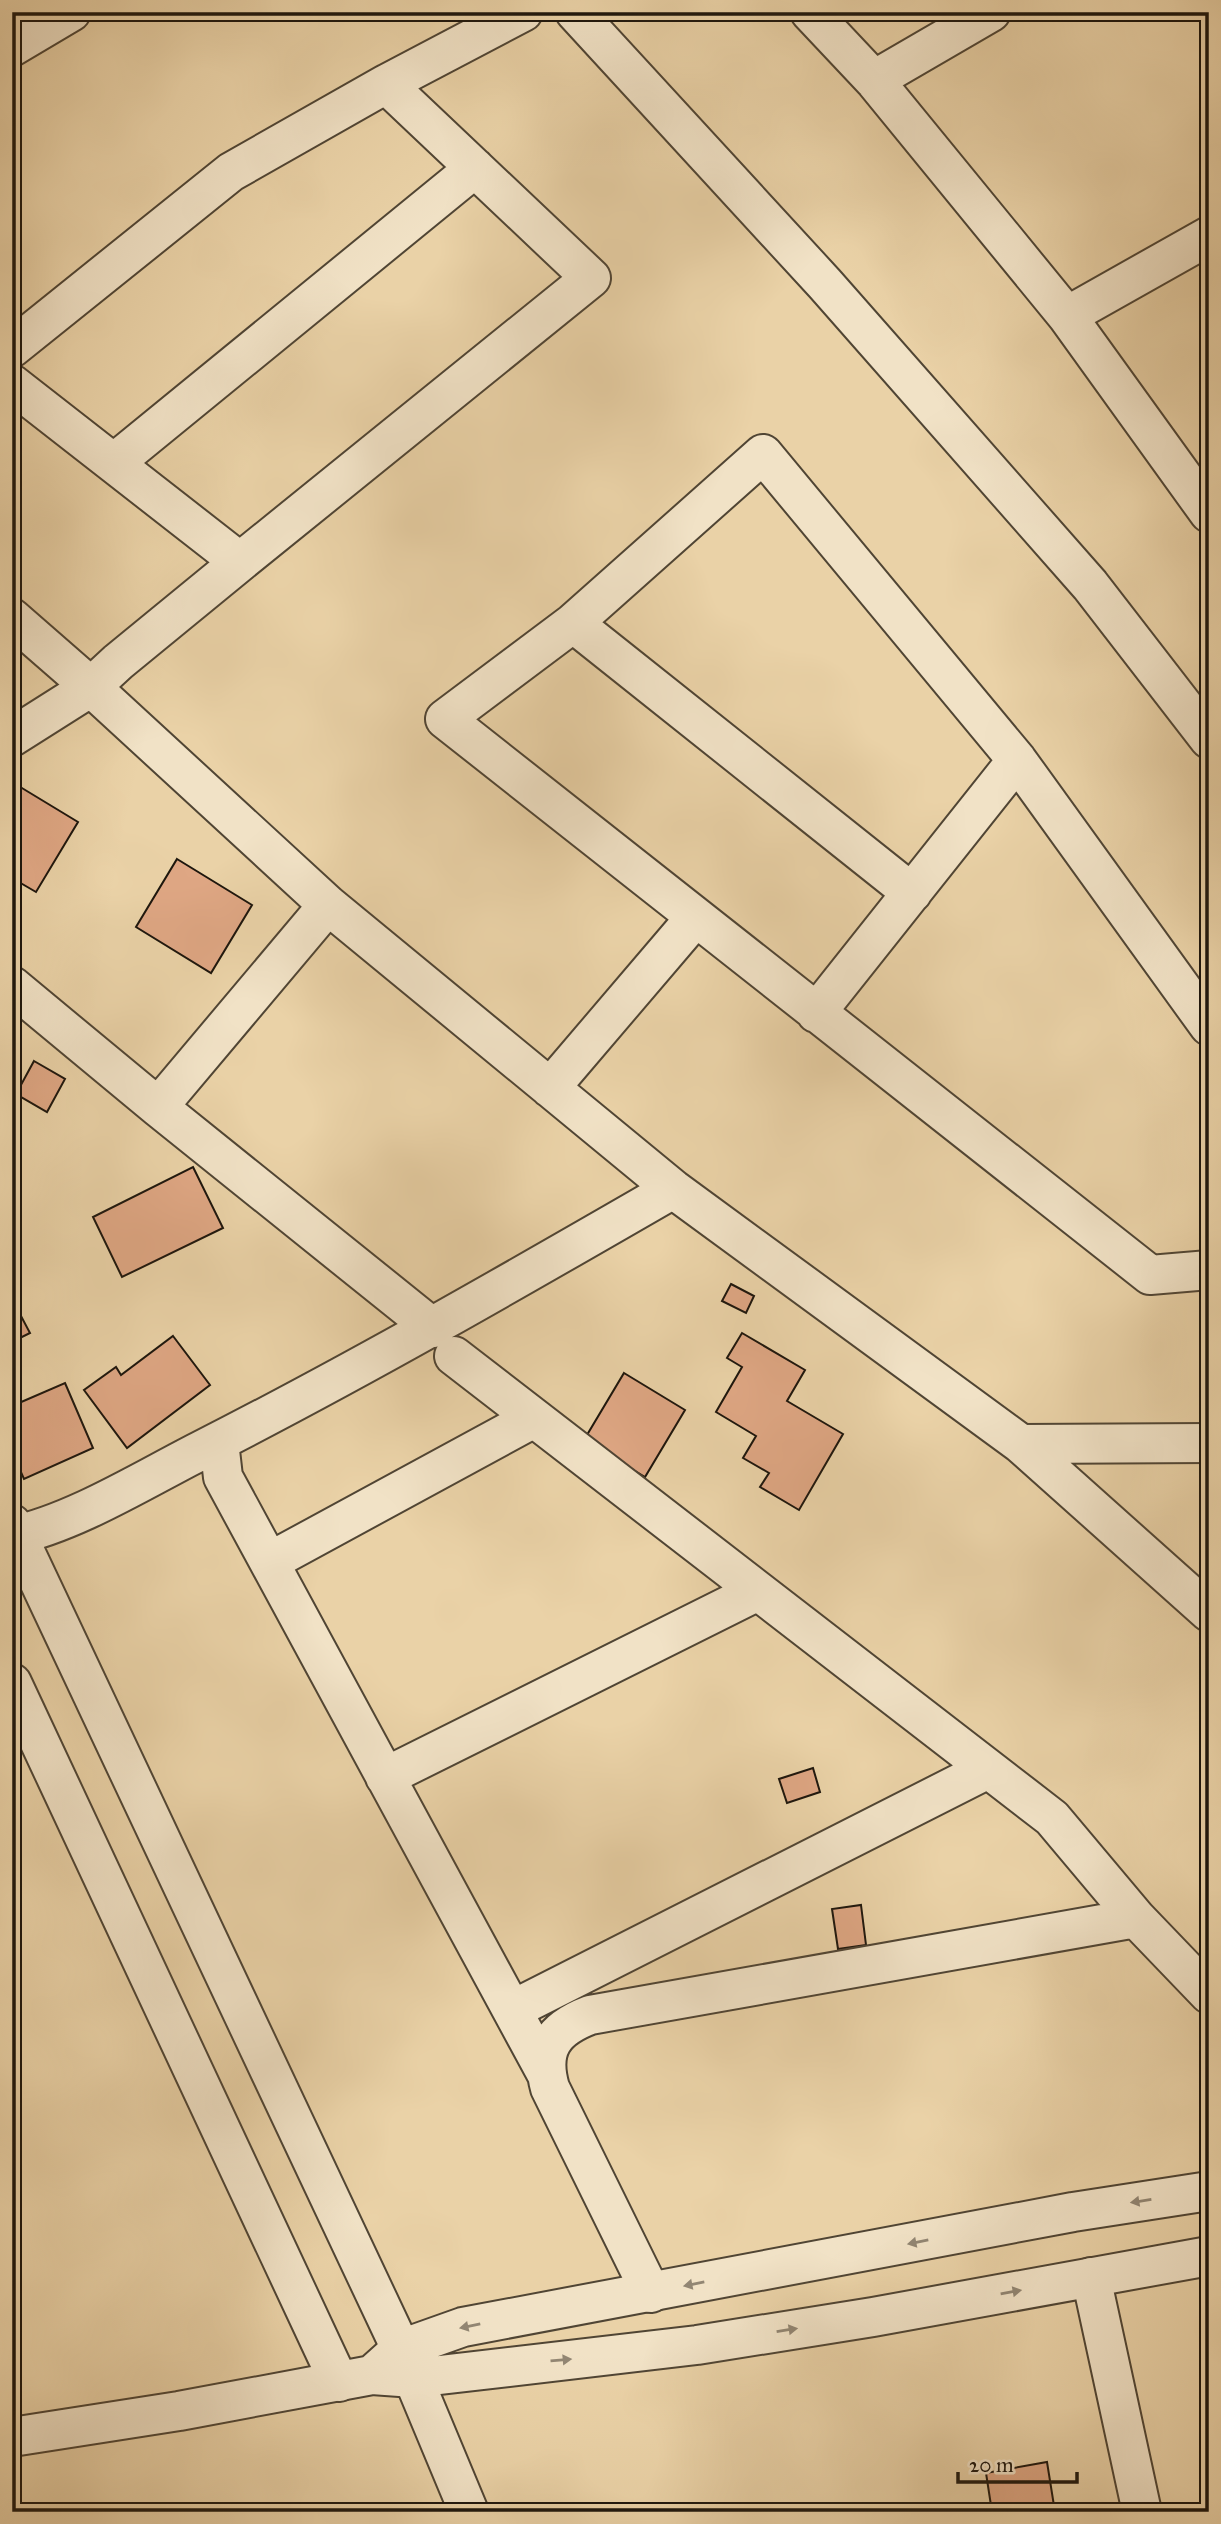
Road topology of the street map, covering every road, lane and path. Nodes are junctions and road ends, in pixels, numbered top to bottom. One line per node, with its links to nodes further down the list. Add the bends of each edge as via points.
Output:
1 (71, 12): 6 (street)
2 (523, 12): 8 (street)
3 (575, 12): 22 (street, via 825,284 1090,585)
4 (810, 12): 7 (street)
5 (991, 12): 7 (street)
6 (12, 47)
7 (874, 80): 11 (street)
8 (386, 84): 9 (street); 12 (street, via 231,172)
9 (475, 168): 14 (street); 17 (street, via 591,278)
10 (1209, 236): 11 (street)
11 (1067, 316): 15 (street)
12 (12, 348)
13 (12, 384): 14 (street)
14 (114, 463): 17 (street)
15 (1195, 469): 16 (street)
16 (1209, 513)
17 (240, 562): 20 (street)
18 (12, 618): 20 (street)
19 (573, 623): 23 (street, via 764,454); 24 (street); 26 (street, via 445,719)
20 (92, 687): 21 (street); 25 (street)
21 (12, 737)
22 (1209, 739)
23 (1017, 760): 24 (street); 29 (street)
24 (912, 893): 28 (street)
25 (328, 905): 30 (street); 31 (street)
26 (695, 918): 28 (street); 30 (street)
27 (12, 986): 31 (street)
28 (816, 1013): 33 (street, via 1150,1275)
29 (1209, 1026)
30 (550, 1087): 32 (street)
31 (158, 1107): 34 (street)
32 (673, 1189): 34 (street); 38 (street)
33 (1209, 1269)
34 (444, 1342): 35 (street); 36 (street)
35 (534, 1418): 40 (street); 41 (street)
36 (219, 1442): 39 (street, via 57,1524); 40 (street, via 223,1477)
37 (1209, 1443): 38 (street)
38 (1021, 1444): 42 (street)
39 (14, 1532): 54 (street)
40 (269, 1562): 45 (street)
41 (758, 1591): 44 (street); 45 (street)
42 (1209, 1612)
43 (12, 1683): 55 (street)
44 (988, 1769): 46 (street, via 1052,1818); 48 (street)
45 (386, 1777): 48 (street)
46 (1136, 1918): 47 (street); 49 (street, via 590,2015 572,2022 551,2042)
47 (1209, 1994)
48 (512, 2010): 49 (street)
49 (546, 2073): 53 (street)
50 (1209, 2191): 53 (street, one-way to 53, via 1073,2212)
51 (1209, 2256): 52 (street)
52 (1091, 2277): 54 (street, one-way to 52, via 697,2345); 58 (street)
53 (651, 2292): 54 (street, one-way to 54, via 463,2327)
54 (407, 2363): 55 (street); 57 (street)
55 (356, 2379): 56 (street)
56 (12, 2437)
57 (468, 2512)
58 (1142, 2512)

